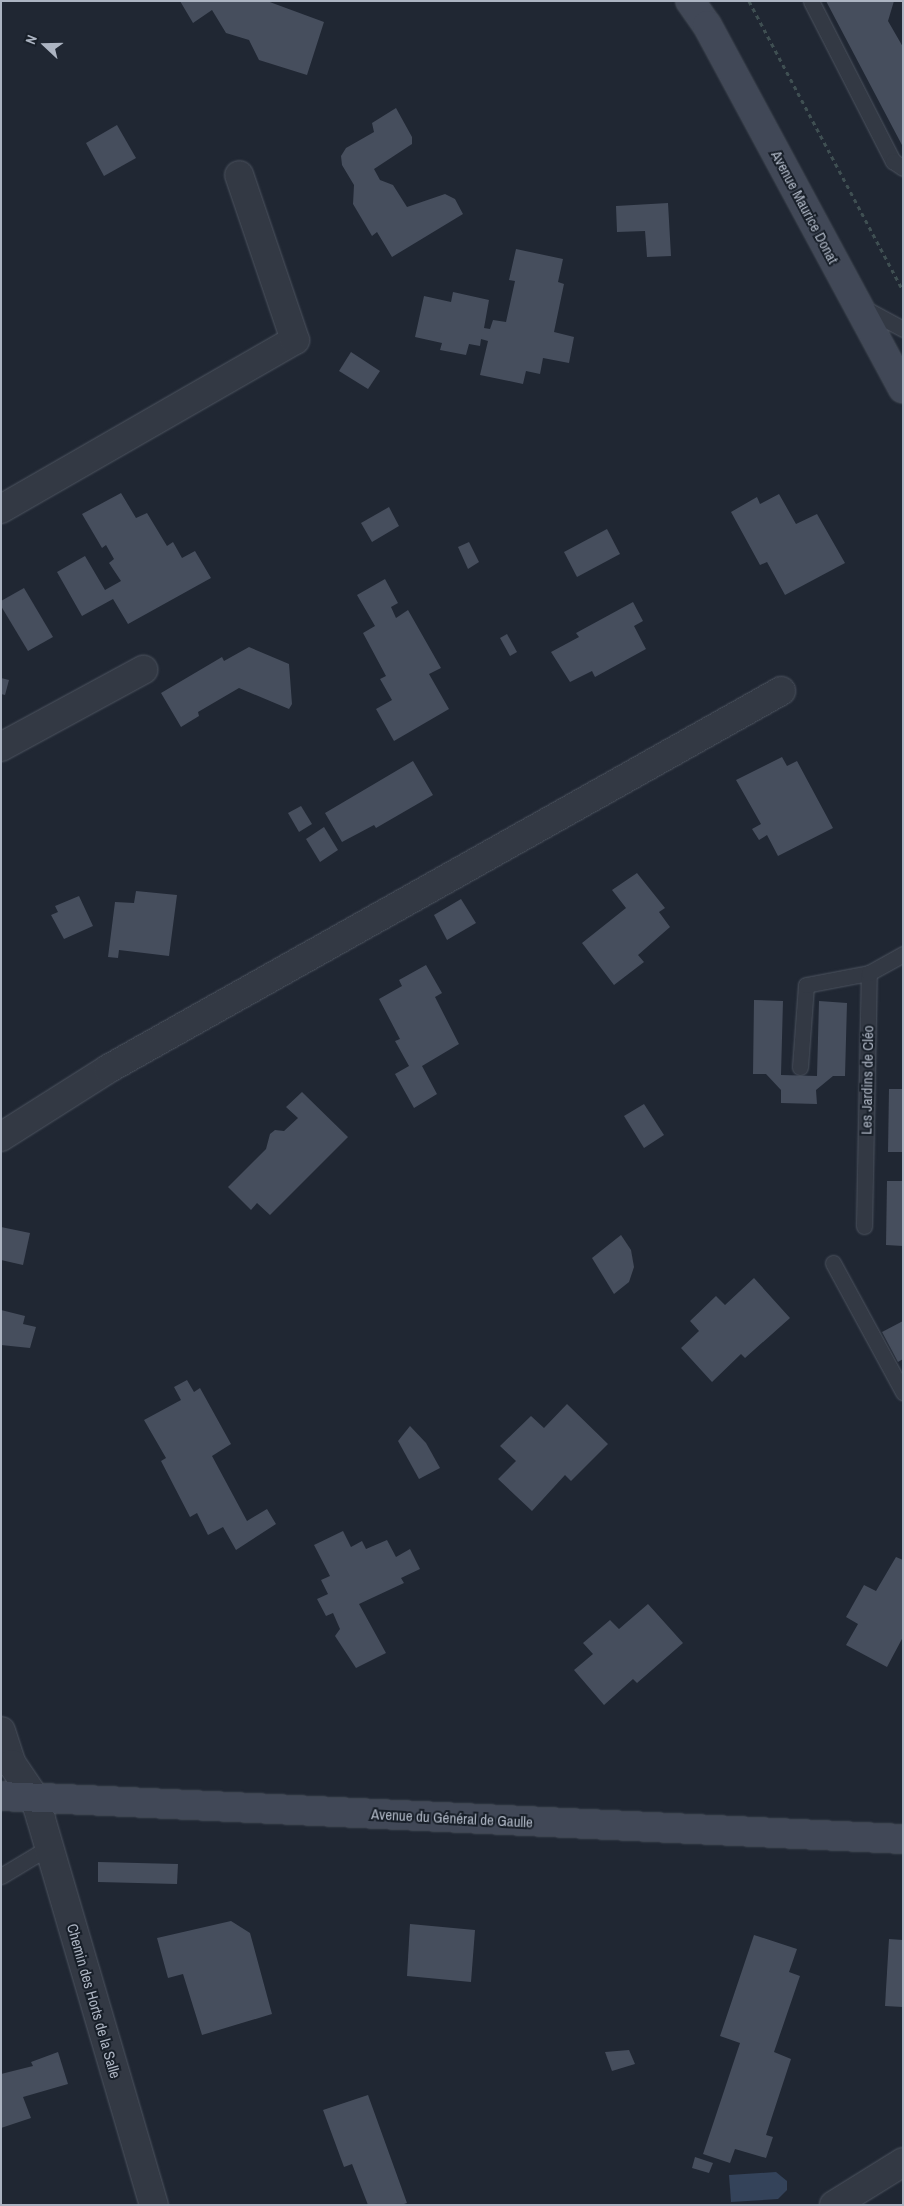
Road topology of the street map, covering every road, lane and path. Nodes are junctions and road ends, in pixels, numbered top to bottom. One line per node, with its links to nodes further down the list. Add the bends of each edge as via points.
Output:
1 (690, 1): 4 (main road, Avenue Maurice Donat)
2 (749, 1): 7 (path)
3 (811, 1): 5 (lane, via 893,161)
4 (706, 13): 8 (main road, Avenue Maurice Donat)
5 (903, 168)
6 (239, 174): 11 (street, via 295,340)
7 (903, 291)
8 (857, 304): 9 (lane); 10 (main road, Avenue Maurice Donat)
9 (903, 328)
10 (903, 389)
11 (1, 508)
12 (143, 670): 14 (street)
13 (781, 691): 18 (street, via 108,1070)
14 (1, 747)
15 (903, 954): 16 (lane)
16 (869, 973): 17 (lane, via 806,985); 19 (lane, Les Jardins de Cléo)
17 (800, 1068)
18 (1, 1137)
19 (864, 1226)
20 (833, 1263): 21 (lane)
21 (903, 1392)
22 (1, 1731): 24 (street, Chemin des Horts de la Salle, via 12,1764)
23 (1, 1796): 24 (main road, Avenue du Général de Gaulle)
24 (34, 1797): 25 (main road, Avenue du Général de Gaulle); 26 (street, Chemin des Horts de la Salle)
25 (903, 1839)
26 (49, 1848): 27 (lane); 29 (street, Chemin des Horts de la Salle)
27 (1, 1876)
28 (903, 2162): 30 (street)
29 (154, 2205)
30 (834, 2205)

